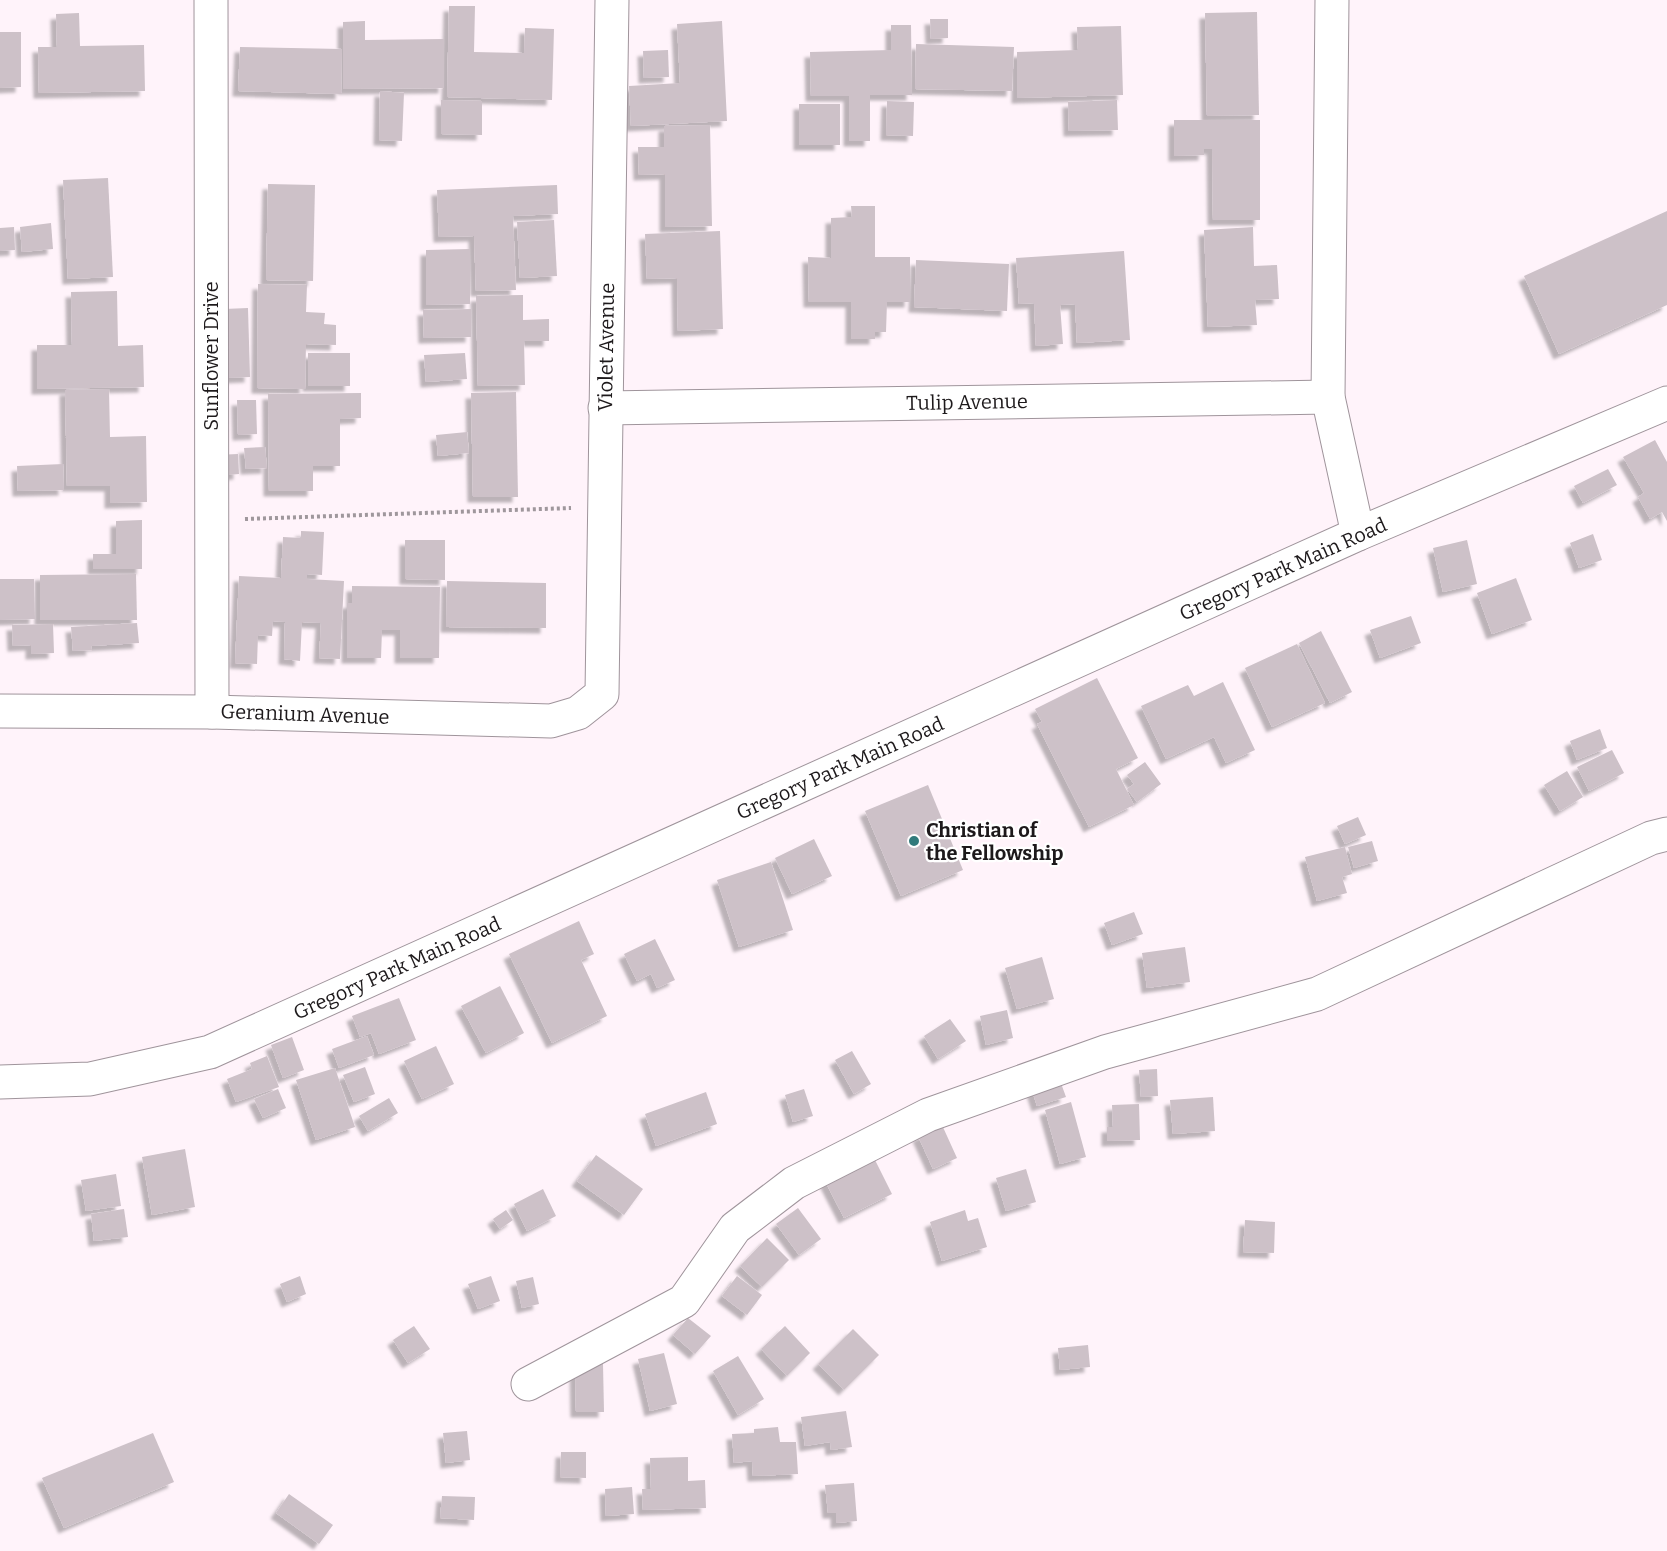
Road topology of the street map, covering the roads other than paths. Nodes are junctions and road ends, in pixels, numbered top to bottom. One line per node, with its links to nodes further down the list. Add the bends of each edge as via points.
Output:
1 (211, 0): 10 (street, Sunflower Drive)
2 (612, 0): 6 (street, Violet Avenue)
3 (1332, 0): 4 (street)
4 (1328, 396): 6 (street, Tulip Avenue); 7 (street)
5 (1667, 403): 7 (street, Gregory Park Main Road)
6 (605, 408): 8 (street, Violet Avenue)
7 (1358, 534): 12 (street, Gregory Park Main Road, via 210,1053 90,1079)
8 (602, 694): 10 (street, Geranium Avenue, via 578,713 551,721)
9 (0, 711): 10 (street, Geranium Avenue)
10 (212, 712)
11 (1667, 834): 13 (street, via 1651,838 1317,994 1105,1052 928,1115 794,1183 735,1228 684,1301)
12 (0, 1082)
13 (528, 1384)

